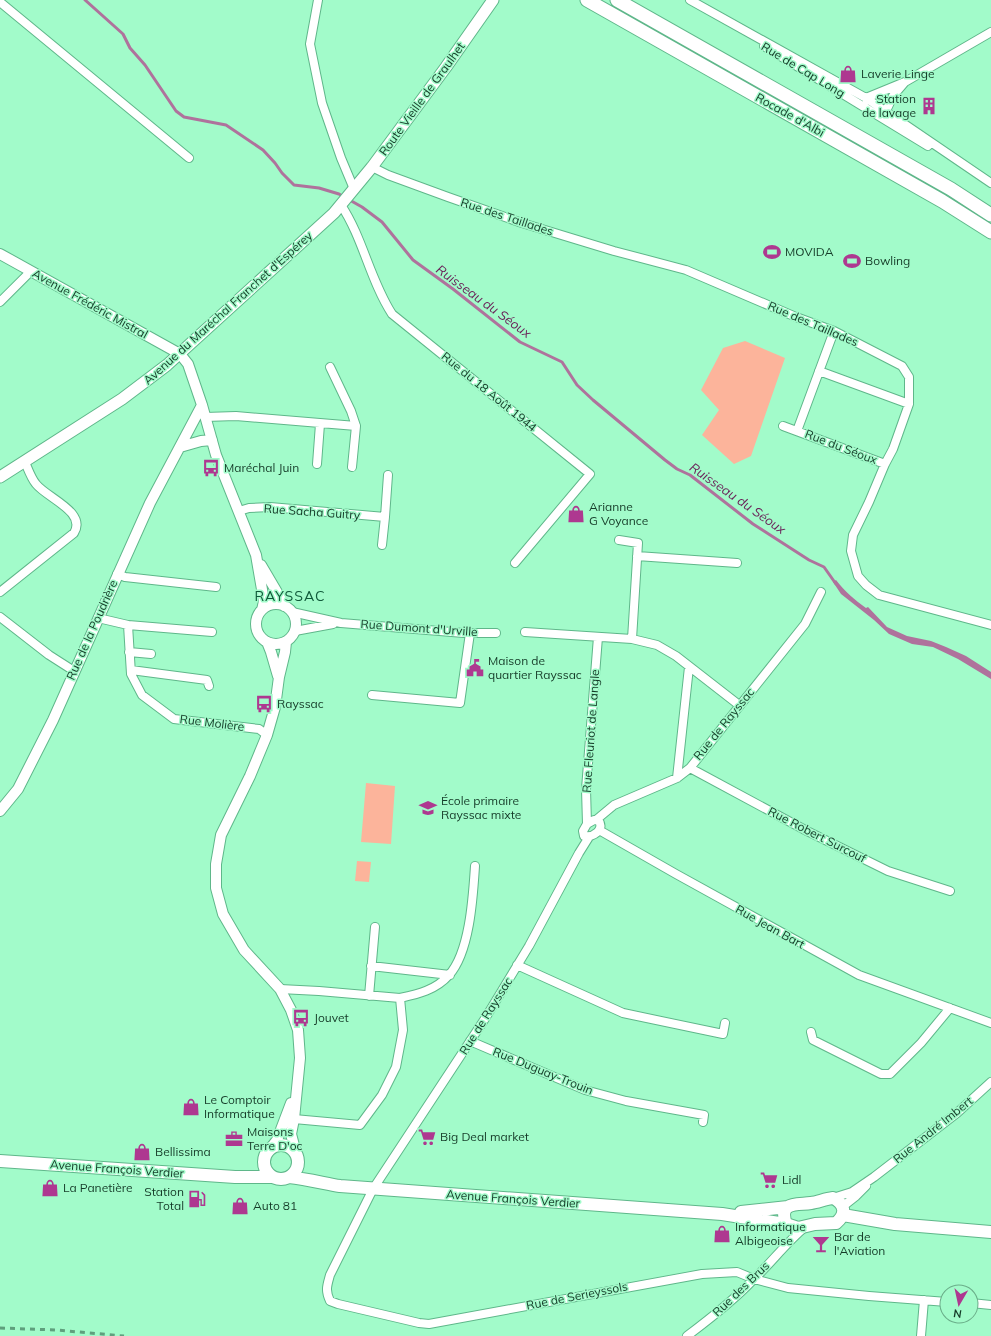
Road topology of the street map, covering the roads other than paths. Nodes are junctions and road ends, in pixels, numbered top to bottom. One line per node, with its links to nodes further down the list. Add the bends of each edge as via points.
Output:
1 (318, 0): 18 (street, via 310,44 322,103 341,158)
2 (493, 0): 15 (main road, Route Vieille de Graulhet)
3 (587, 0): 20 (highway, Rocade d'Albi, via 942,200)
4 (617, 0): 19 (highway, Rocade d'Albi, via 952,189)
5 (689, 0): 8 (street, Rue de Cap Long); 10 (street, Rue de Cap Long)
6 (0, 2): 14 (street)
7 (991, 32): 9 (street)
8 (819, 80): 11 (street, via 834,85); 13 (street, Rue de Cap Long)
9 (905, 82): 10 (street); 12 (street, via 893,96)
10 (866, 98): 11 (street); 12 (street, Rue de Cap Long)
11 (870, 107): 12 (street); 13 (street)
12 (886, 111): 16 (street, Rue de Cap Long)
13 (898, 128): 16 (street, Rue de Cap Long)
14 (189, 158)
15 (372, 166): 18 (main road, Route Vieille de Graulhet); 24 (street, Rue des Taillades, via 388,175 522,223 686,270 796,318)
16 (979, 175): 17 (street, Rue de Cap Long)
17 (991, 183)
18 (347, 197): 25 (main road, Avenue du Maréchal Franchet d'Espérey); 49 (street, Rue du 18 Août 1944, via 358,238 384,303 392,314 590,474)
19 (991, 215)
20 (991, 232)
21 (0, 254): 22 (street, Avenue Frédéric Mistral)
22 (31, 271): 23 (street); 25 (street, Avenue Frédéric Mistral)
23 (0, 302)
24 (834, 331): 27 (street, Rue du Séoux); 28 (street, Rue des Taillades, via 902,366 909,376)
25 (180, 354): 29 (street, via 188,364); 37 (main road, Avenue du Maréchal Franchet d'Espérey, via 122,399)
26 (330, 367): 32 (street)
27 (819, 371): 28 (street); 34 (street, Rue du Séoux)
28 (909, 404): 39 (street, Rue des Taillades)
29 (202, 405): 30 (street); 36 (street, Rue de la Poudrière)
30 (205, 417): 31 (street, via 236,416); 35 (street)
31 (320, 424): 32 (street); 38 (street)
32 (356, 426): 40 (street)
33 (783, 426): 34 (street, Rue du Séoux)
34 (797, 431): 39 (street, Rue du Séoux)
35 (212, 440): 36 (street); 43 (street)
36 (180, 447): 51 (street, Rue de la Poudrière, via 150,502)
37 (24, 462): 42 (main road, Avenue du Maréchal Franchet d'Espérey); 53 (street, via 36,484 76,519 77,528)
38 (317, 464)
39 (885, 464): 62 (street, Rue des Taillades, via 853,535 851,550 858,576 873,592 887,598)
40 (352, 467)
41 (388, 475): 44 (street)
42 (0, 477)
43 (239, 511): 44 (street, Rue Sacha Guitry, via 270,507); 48 (street)
44 (385, 517): 46 (street)
45 (619, 540): 47 (street, via 638,543)
46 (382, 545)
47 (637, 556): 50 (street); 69 (street)
48 (257, 558): 55 (street); 56 (street, via 264,601)
49 (515, 563)
50 (737, 563)
51 (117, 574): 52 (street, via 132,578); 59 (street, Rue de la Poudrière)
52 (216, 587)
53 (0, 592)
54 (821, 592): 80 (street, Rue de Rayssac, via 805,624)
55 (284, 606): 56 (street, via 272,604); 57 (street)
56 (262, 610): 70 (street, via 256,627)
57 (292, 612): 60 (street, Rue Dumont d'Urville); 63 (street, via 296,621)
58 (0, 617): 76 (street)
59 (98, 618): 61 (street); 76 (street, Rue de la Poudrière)
60 (342, 623): 63 (street, Rue Dumont d'Urville); 66 (street, Rue Dumont d'Urville)
61 (128, 625): 64 (street); 72 (street, Rue Molière)
62 (991, 625)
63 (295, 631): 71 (street)
64 (212, 632)
65 (525, 632): 68 (street)
66 (470, 633): 67 (street, Rue Dumont d'Urville); 79 (street, via 460,703)
67 (496, 633)
68 (598, 637): 69 (street); 86 (street, Rue Fleuriot de Langle, via 586,788)
69 (632, 639): 74 (street, via 657,645)
70 (267, 642): 71 (street); 77 (street)
71 (286, 642): 77 (street)
72 (129, 652): 73 (street); 75 (street, Rue Molière)
73 (151, 654)
74 (690, 666): 80 (street); 83 (street)
75 (131, 670): 78 (street, via 207,680); 81 (street, Rue Molière, via 142,695 174,719 235,726 258,730)
76 (74, 671): 84 (street, Rue de la Poudrière, via 53,720 18,789)
77 (279, 677): 81 (street)
78 (209, 686)
79 (372, 695)
80 (739, 705): 82 (street, Rue de Rayssac)
81 (268, 735): 95 (street, via 221,835 216,864 216,888 223,914 244,950)
82 (690, 768): 83 (street, Rue de Rayssac); 90 (street, Rue Robert Surcouf, via 888,871)
83 (677, 778): 85 (street, Rue de Rayssac, via 614,805)
84 (0, 811)
85 (596, 820): 86 (street); 87 (street, via 601,826)
86 (587, 824): 88 (street, via 583,831 584,836)
87 (599, 830): 88 (street, via 594,836); 98 (street, Rue Jean Bart, via 859,976)
88 (589, 837): 92 (street, Rue de Rayssac)
89 (475, 866): 94 (street, via 472,906 464,945)
90 (950, 891)
91 (375, 927): 93 (street)
92 (517, 965): 99 (street, via 623,1013 723,1034); 102 (street, Rue de Rayssac)
93 (371, 966): 94 (street); 96 (street)
94 (450, 975): 97 (street, via 428,991)
95 (280, 989): 96 (street); 104 (street, via 298,1030 300,1058)
96 (368, 996): 97 (street)
97 (400, 998): 105 (street, via 403,1030 396,1068 382,1095 360,1125)
98 (950, 1008): 100 (street, Rue Jean Bart); 101 (street, via 921,1043 890,1074 881,1074 813,1040)
99 (725, 1023)
100 (991, 1023)
101 (811, 1032)
102 (470, 1041): 106 (street, Rue Duguay-Trouin, via 585,1090 626,1101 704,1115); 117 (street, Rue de Rayssac)
103 (990, 1085): 115 (street, Rue André Imbert)
104 (296, 1095): 105 (street); 107 (street, via 277,1140)
105 (294, 1120): 108 (street, via 291,1134)
106 (702, 1122)
107 (270, 1149): 108 (main road, via 281,1145); 110 (main road)
108 (296, 1153): 111 (main road)
109 (0, 1160): 112 (main road, Avenue François Verdier)
110 (264, 1162): 112 (main road); 113 (main road, via 265,1168)
111 (298, 1166): 114 (main road); 116 (main road)
112 (235, 1177): 113 (main road, Avenue François Verdier)
113 (273, 1177): 114 (main road)
114 (289, 1177): 116 (main road, Avenue François Verdier)
115 (874, 1177): 118 (street, Rue André Imbert, via 852,1192); 121 (street, Rue André Imbert)
116 (305, 1179): 117 (main road, Avenue François Verdier)
117 (373, 1189): 120 (main road, Avenue François Verdier); 126 (street, Rue de Serieyssols, via 330,1275 326,1293 330,1301 338,1304 419,1324 702,1274 737,1272)
118 (833, 1198): 119 (main road, Avenue François Verdier, via 795,1203); 121 (main road, via 839,1201)
119 (788, 1207): 120 (main road, Avenue François Verdier); 122 (main road, via 784,1216)
120 (722, 1214): 122 (main road, Avenue François Verdier)
121 (841, 1215): 123 (main road, Avenue François Verdier, via 830,1224); 124 (main road, via 858,1227 895,1224)
122 (789, 1225): 123 (main road, Avenue François Verdier); 125 (street)
123 (805, 1227): 125 (street, Rue des Brus)
124 (991, 1232)
125 (790, 1239): 126 (street, Rue des Brus)
126 (754, 1280): 127 (street, Rue de Serieyssols, via 788,1288); 131 (street, Rue des Brus, via 722,1310)
127 (924, 1300): 128 (street, Rue de Serieyssols); 132 (street)
128 (939, 1301)
129 (979, 1304): 130 (street)
130 (991, 1305)
131 (688, 1336)
132 (921, 1336)

